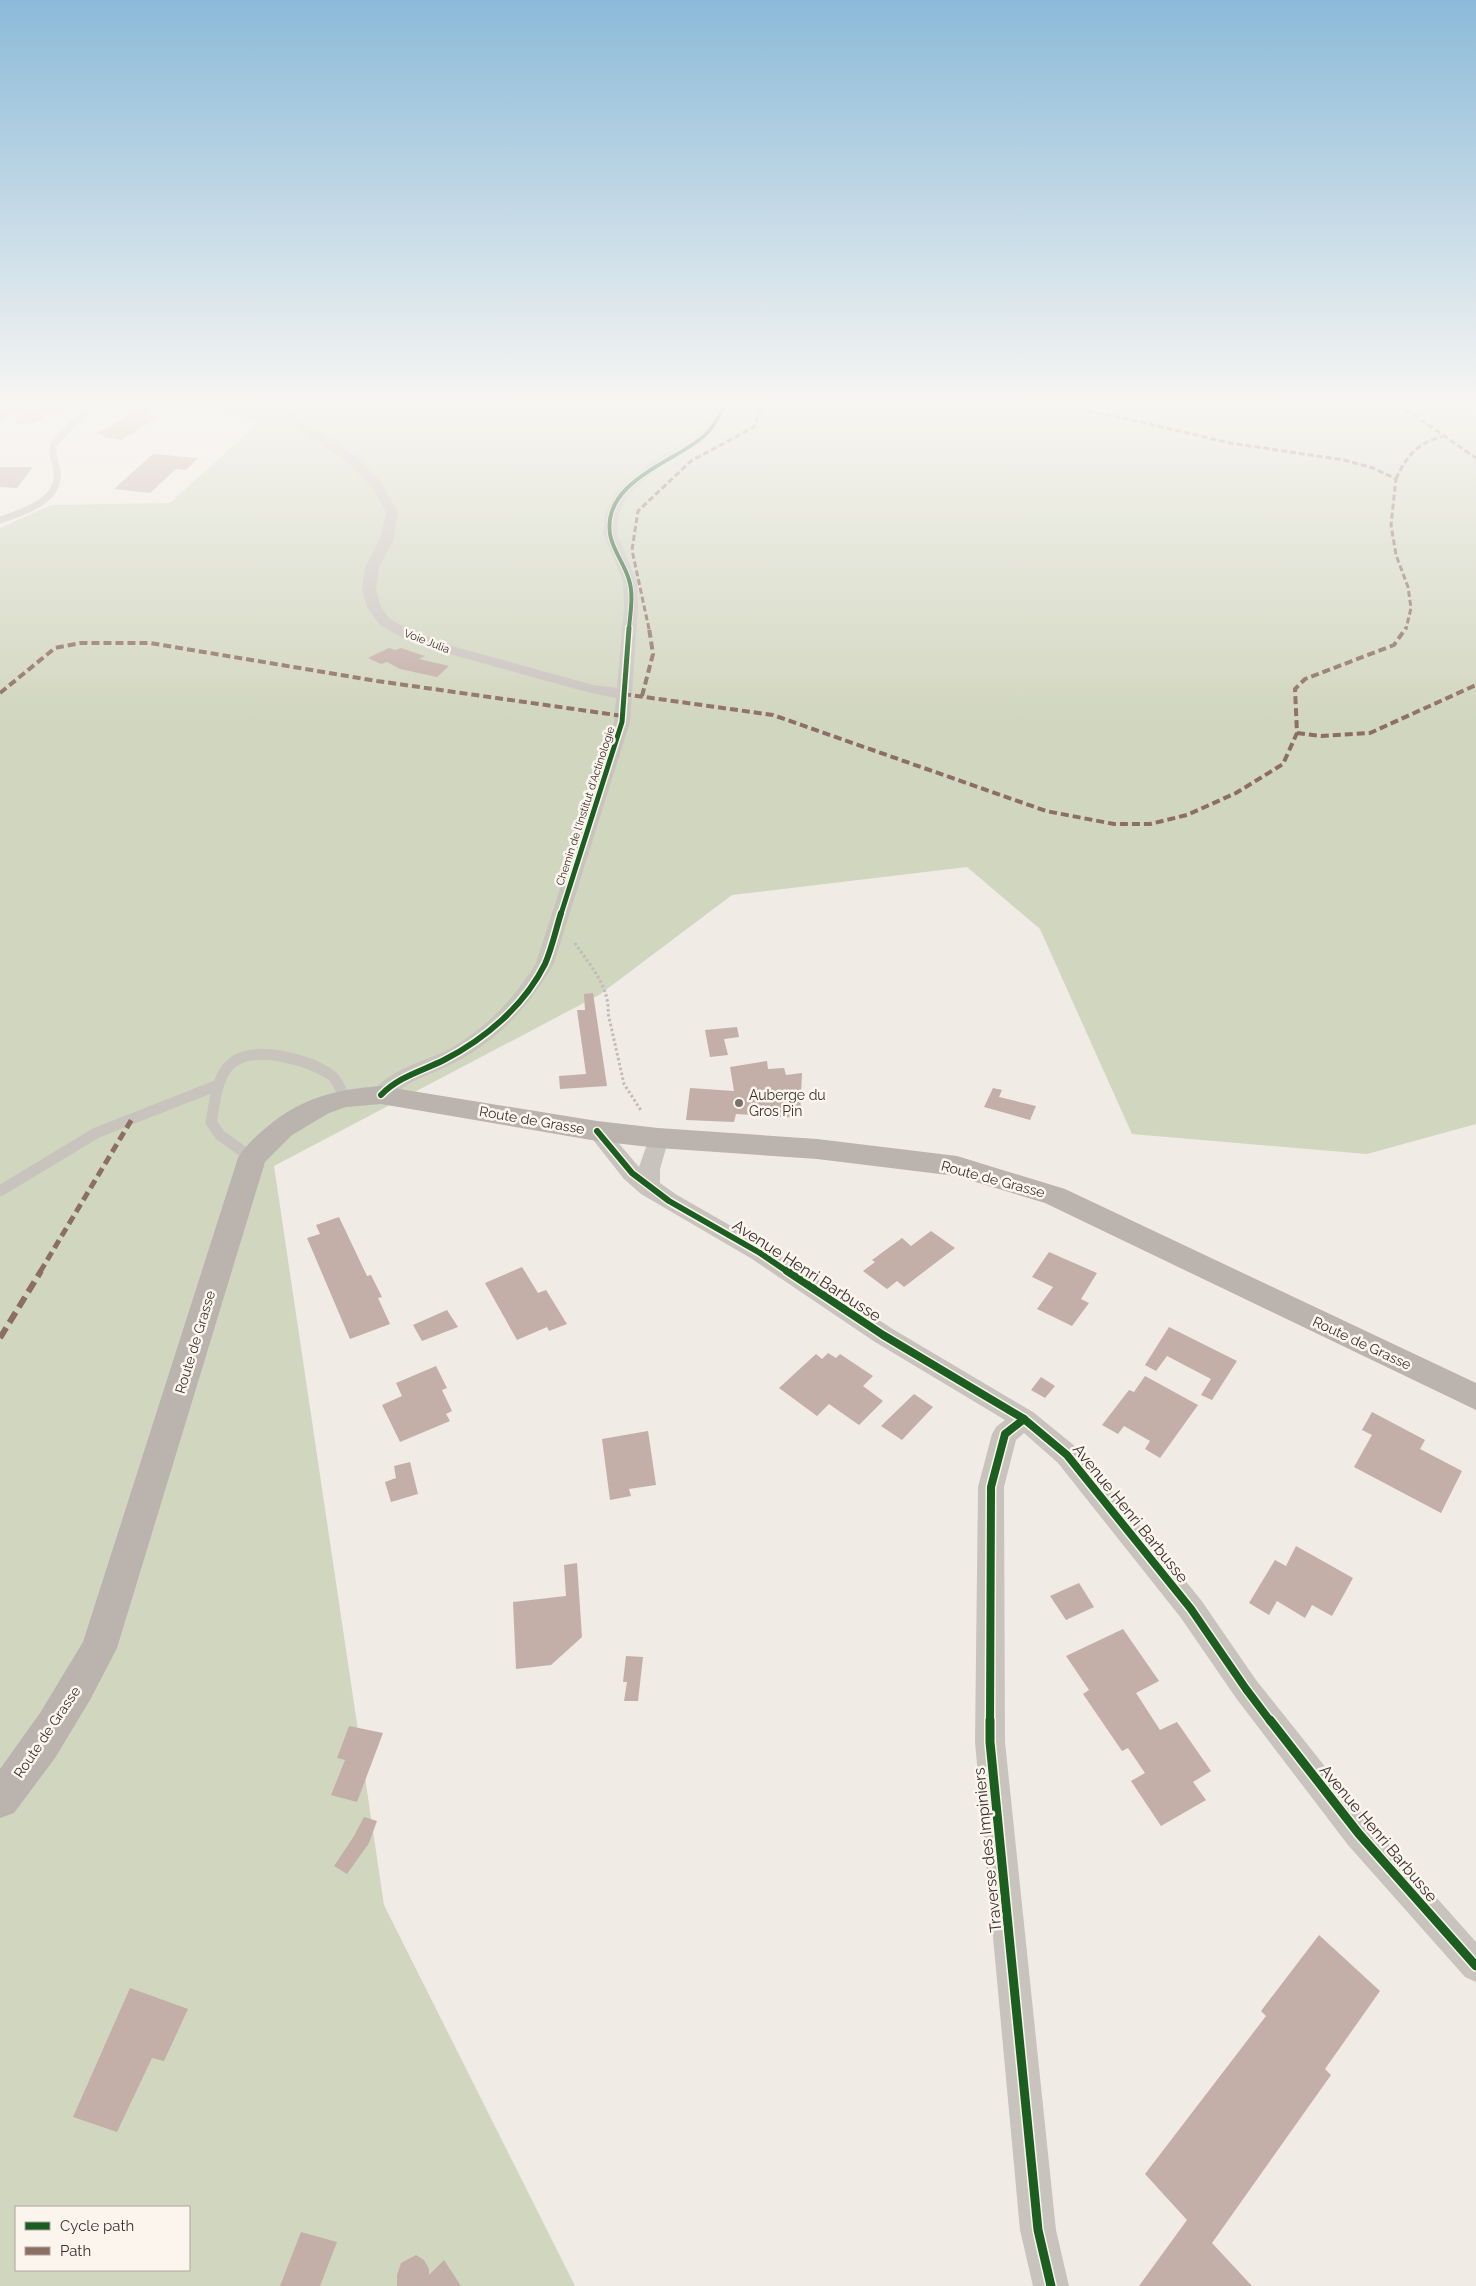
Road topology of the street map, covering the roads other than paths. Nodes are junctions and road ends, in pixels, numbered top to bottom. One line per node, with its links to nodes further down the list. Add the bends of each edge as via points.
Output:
1 (28, 509): 4 (lane)
2 (390, 509): 5 (street, Voie Julia, via 387,539 372,568 369,590 374,607 385,622 406,634 447,649 592,689)
3 (614, 509): 5 (street, Chemin de l'Institut d'Actinologie, via 610,534 630,581 632,607)
4 (0, 520)
5 (623, 694): 7 (street, Chemin de l'Institut d'Actinologie, via 622,722 545,963 534,984 517,1007 483,1037 446,1059 392,1084)
6 (218, 1085): 8 (lane, via 232,1063 246,1056 269,1054 301,1061 333,1076); 11 (lane, via 210,1122 220,1136); 13 (lane, via 96,1133)
7 (381, 1095): 8 (main road, Route de Grasse); 9 (main road, Route de Grasse)
8 (345, 1098): 11 (main road, Route de Grasse, via 289,1123)
9 (597, 1131): 10 (main road, Route de Grasse); 12 (street, Avenue Henri Barbusse)
10 (658, 1138): 12 (street, via 649,1169); 14 (main road, Route de Grasse, via 817,1149 957,1166 1055,1196)
11 (252, 1158): 16 (main road, Route de Grasse, via 99,1648 66,1710)
12 (649, 1188): 15 (street, Avenue Henri Barbusse, via 760,1253 883,1334)
13 (0, 1190)
14 (1476, 1397)
15 (1024, 1419): 17 (street, Avenue Henri Barbusse, via 1067,1455 1095,1488 1191,1609 1246,1689 1359,1834); 18 (street, Traverse des Impiniers, via 1005,1434 991,1487 990,1742 1038,2230)
16 (0, 1799)
17 (1476, 1966)
18 (1051, 2286)

